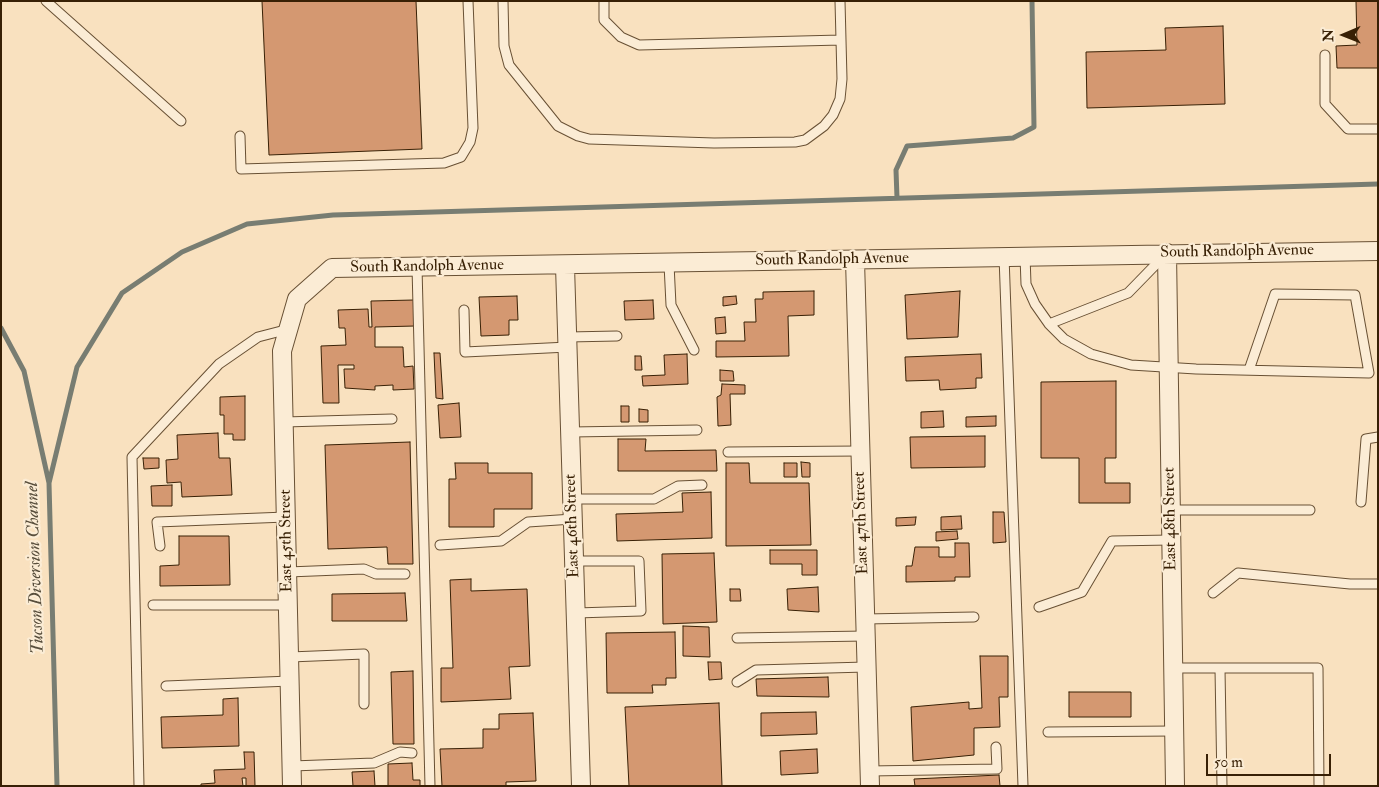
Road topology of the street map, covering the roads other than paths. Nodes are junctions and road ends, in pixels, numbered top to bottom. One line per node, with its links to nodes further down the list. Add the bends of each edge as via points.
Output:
1 (46, 1): 8 (lane)
2 (468, 1): 10 (lane, via 473,128 462,157 444,163 241,169)
3 (503, 1): 6 (lane, via 504,46 509,65 550,119 569,132 589,139 714,144 804,140 824,126 840,99)
4 (604, 1): 6 (lane, via 604,20 621,37 639,45)
5 (840, 1): 6 (lane)
6 (841, 40)
7 (1325, 55): 9 (lane, via 1325,104 1348,129)
8 (181, 121)
9 (1378, 129)
10 (240, 136)
11 (1378, 251): 12 (street, South Randolph Avenue)
12 (1167, 253): 14 (street, South Randolph Avenue); 21 (lane, via 1128,293); 26 (street, East 48th Street)
13 (1004, 256): 14 (street, South Randolph Avenue); 15 (street, South Randolph Avenue); 75 (lane)
14 (1025, 256): 21 (lane, via 1026,284)
15 (855, 260): 16 (street, South Randolph Avenue); 33 (street, East 47th Street)
16 (669, 264): 17 (street, South Randolph Avenue); 25 (lane, via 671,305)
17 (566, 266): 18 (street, South Randolph Avenue); 24 (street, East 46th Street)
18 (417, 267): 19 (street, South Randolph Avenue, via 332,268); 73 (lane)
19 (297, 299): 22 (street, East 45th Street)
20 (464, 310): 24 (lane, via 465,352)
21 (1049, 324): 26 (lane, via 1064,339 1091,354 1130,365)
22 (289, 328): 29 (street, East 45th Street, via 282,351); 71 (lane, via 258,337 219,364 132,457)
23 (617, 336): 24 (lane)
24 (568, 342): 31 (street, East 46th Street)
25 (694, 350)
26 (1169, 367): 27 (lane); 38 (street, East 48th Street)
27 (1249, 370): 27 (lane, via 1369,373 1354,295 1274,294)
28 (392, 419): 29 (lane)
29 (284, 422): 40 (street, East 45th Street)
30 (697, 430): 31 (lane)
31 (571, 432): 36 (street, East 46th Street)
32 (1378, 437): 37 (lane, via 1366,439)
33 (860, 451): 34 (lane); 55 (street, East 47th Street)
34 (728, 452)
35 (702, 485): 36 (lane, via 678,486 654,499)
36 (573, 499): 41 (street, East 46th Street)
37 (1361, 502)
38 (1171, 510): 39 (lane); 42 (street, East 48th Street)
39 (1310, 510)
40 (286, 517): 44 (lane, via 158,522); 46 (street, East 45th Street)
41 (573, 519): 43 (lane, via 528,522 501,541); 45 (street, East 46th Street)
42 (1172, 540): 52 (lane, via 1112,540 1082,592); 59 (street, East 48th Street)
43 (440, 545)
44 (160, 546)
45 (574, 561): 53 (street, East 46th Street); 53 (lane, via 639,560 641,611)
46 (288, 572): 47 (lane, via 364,569 376,574); 51 (street, East 45th Street)
47 (405, 574)
48 (1378, 584): 49 (lane, via 1238,573)
49 (1213, 593)
50 (153, 605): 51 (lane)
51 (288, 605): 57 (street, East 45th Street)
52 (1039, 607)
53 (576, 613): 74 (street, East 46th Street)
54 (974, 617): 55 (lane)
55 (865, 627): 56 (lane); 58 (street, East 47th Street)
56 (737, 638)
57 (290, 656): 61 (street, East 45th Street); 64 (lane, via 364,654)
58 (866, 667): 62 (lane, via 756,670); 70 (street, East 47th Street)
59 (1173, 668): 60 (lane); 65 (street, East 48th Street)
60 (1220, 668): 77 (lane); 78 (lane, via 1318,668)
61 (290, 680): 63 (lane); 69 (street, East 45th Street)
62 (737, 682)
63 (166, 686)
64 (364, 704)
65 (1174, 731): 66 (lane); 76 (street, East 48th Street)
66 (1048, 732)
67 (996, 746): 70 (lane, via 997,769)
68 (412, 753): 69 (lane, via 400,752 374,763)
69 (292, 766): 72 (street, East 45th Street)
70 (869, 778)
71 (139, 786)
72 (292, 786)
73 (430, 786)
74 (581, 786)
75 (1023, 786)
76 (1175, 786)
77 (1222, 786)
78 (1318, 786)

